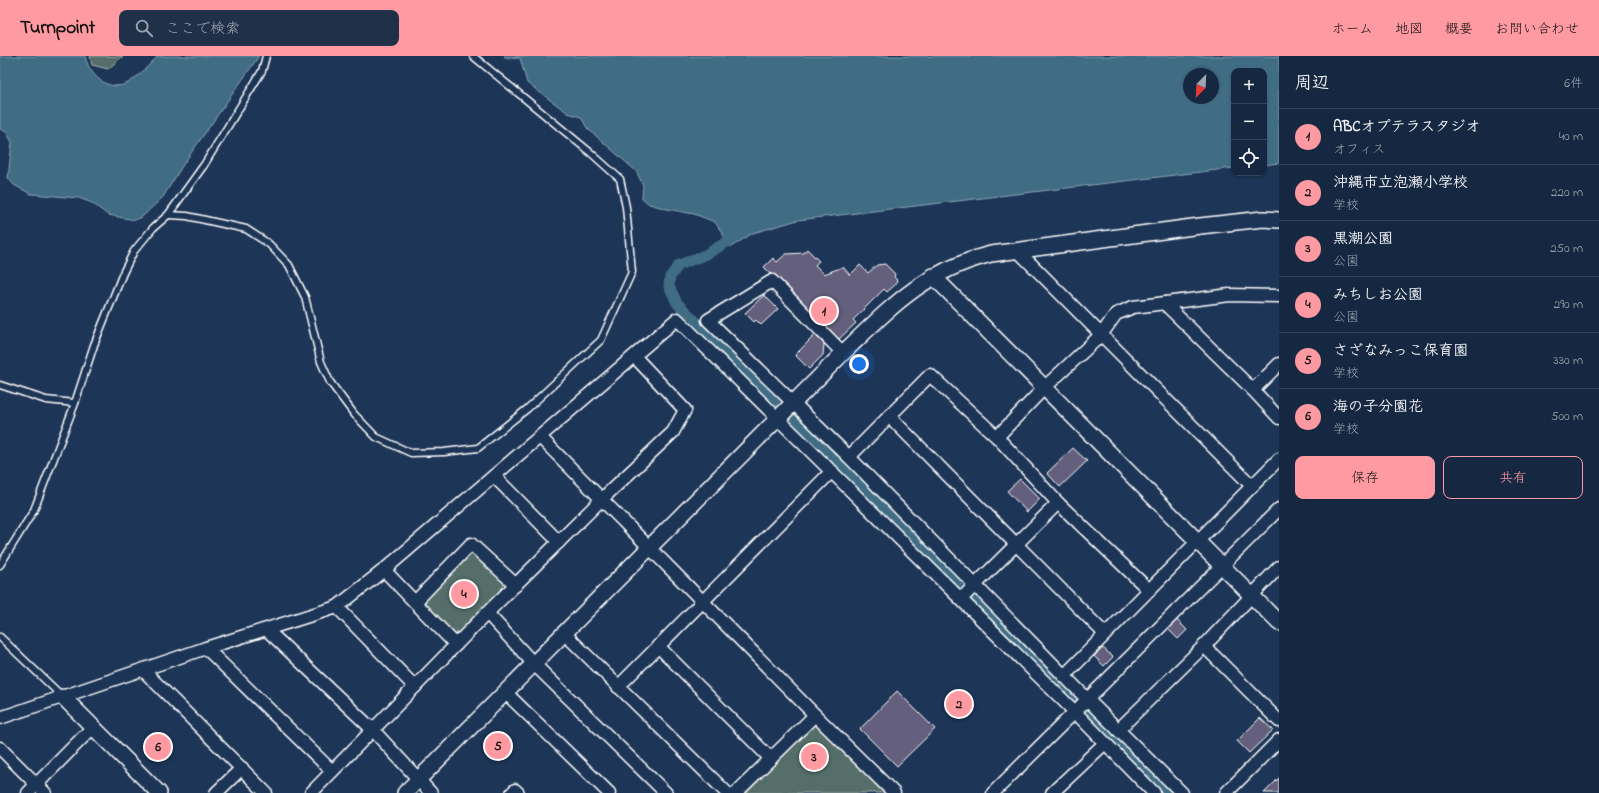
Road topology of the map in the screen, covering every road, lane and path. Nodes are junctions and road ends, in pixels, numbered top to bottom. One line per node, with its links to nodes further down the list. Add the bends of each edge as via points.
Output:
1 (266, 56): 3 (lane, via 262,71 204,165)
2 (473, 56): 3 (lane, via 620,179 626,207 632,272 601,340 528,409 478,448 411,453 376,437 354,414 330,382 321,362 305,297 289,265 269,244 246,229 187,216)
3 (168, 215): 16 (lane, via 134,251 123,273 94,345)
4 (1279, 220): 5 (street, via 1263,219 1200,226)
5 (1017, 250): 6 (street, via 969,260); 9 (street)
6 (934, 276): 10 (street, via 887,310); 14 (street)
7 (1279, 296): 8 (street, via 1230,295)
8 (1164, 303): 9 (street, via 1132,306 1116,314); 15 (street)
9 (1101, 335): 14 (street); 26 (street)
10 (843, 353): 17 (street); 17 (street, via 772,281 708,320)
11 (634, 356): 17 (street, via 677,319); 20 (street); 27 (street, via 685,410 673,432)
12 (1279, 364): 15 (street)
13 (0, 386): 16 (lane, via 46,400)
14 (1044, 388): 21 (street); 30 (street)
15 (1253, 390): 19 (street)
16 (75, 403): 34 (lane, via 34,510)
17 (785, 411): 22 (street); 24 (street); 33 (street)
18 (889, 416): 21 (street, via 930,374); 22 (street); 32 (street)
19 (1279, 418)
20 (540, 436): 25 (street); 27 (street)
21 (997, 437): 28 (street)
22 (849, 457): 39 (street)
23 (1279, 459): 26 (street)
24 (832, 471): 42 (street); 43 (street)
25 (494, 476): 31 (street); 37 (street)
26 (1252, 486): 30 (street)
27 (602, 499): 31 (street); 33 (street)
28 (1058, 503): 32 (street); 40 (street)
29 (1279, 509): 35 (street)
30 (1197, 541): 35 (street); 40 (street)
31 (559, 542): 38 (street)
32 (1016, 545): 39 (street); 50 (street)
33 (650, 547): 43 (street); 49 (street)
34 (0, 565)
35 (1222, 566): 41 (street); 63 (street)
36 (1279, 567): 41 (street)
37 (384, 570): 44 (street); 45 (street)
38 (516, 585): 44 (street, via 471,544); 46 (street)
39 (975, 586): 42 (street); 58 (street)
40 (1149, 590): 50 (street)
41 (1251, 595): 47 (street); 54 (street)
42 (961, 599): 64 (street)
43 (703, 601): 53 (street); 65 (street)
44 (415, 602): 52 (street)
45 (338, 607): 48 (street); 59 (street)
46 (487, 613): 52 (street); 56 (street)
47 (1279, 623)
48 (267, 630): 55 (street); 69 (street)
49 (564, 633): 56 (street); 60 (street)
50 (1105, 634): 58 (street)
51 (0, 637): 62 (lane)
52 (456, 645): 59 (street)
53 (658, 646): 60 (street); 74 (street)
54 (1204, 646): 67 (street); 70 (street)
55 (206, 648): 57 (street); 76 (street)
56 (534, 664): 61 (street); 89 (street)
57 (143, 670): 62 (street); 75 (street)
58 (1064, 676): 63 (street)
59 (415, 687): 69 (street)
60 (618, 687): 90 (street)
61 (505, 692): 77 (street); 79 (street)
62 (63, 697): 66 (street); 68 (street)
63 (1088, 700): 64 (street); 70 (street)
64 (1075, 712): 72 (street); 93 (street)
65 (815, 715): 74 (street); 92 (street)
66 (0, 718)
67 (1279, 721)
68 (93, 727): 78 (street); 81 (street)
69 (372, 730): 76 (street); 77 (street)
70 (1118, 730): 95 (street)
71 (1279, 740): 96 (street)
72 (1105, 743): 80 (street); 94 (street)
73 (0, 748): 78 (street)
74 (771, 759): 91 (street)
75 (242, 768): 82 (street); 83 (street)
76 (332, 771): 84 (street)
77 (418, 780): 85 (street); 86 (street)
78 (37, 790)
79 (603, 791)
80 (1147, 791)
81 (159, 793)
82 (216, 793)
83 (266, 793)
84 (311, 793)
85 (405, 793)
86 (431, 793)
87 (512, 793): 88 (street, via 515,790)
88 (518, 793)
89 (666, 793)
90 (727, 793)
91 (736, 793)
92 (894, 793)
93 (993, 793)
94 (1052, 793)
95 (1182, 793)
96 (1226, 793)

